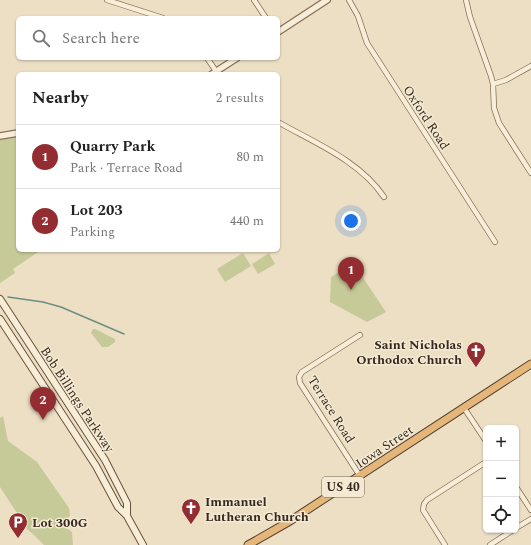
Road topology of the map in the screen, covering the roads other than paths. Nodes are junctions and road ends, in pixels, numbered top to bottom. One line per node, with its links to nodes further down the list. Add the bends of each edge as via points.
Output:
1 (107, 0): 6 (street)
2 (254, 0): 7 (street)
3 (327, 0): 8 (street)
4 (349, 0): 20 (street, Oxford Road, via 358,16 367,43)
5 (466, 0): 14 (street)
6 (157, 16)
7 (265, 16)
8 (280, 31)
9 (208, 60): 12 (street)
10 (234, 60): 13 (street)
11 (531, 66): 14 (street)
12 (214, 72)
13 (216, 72)
14 (493, 84): 18 (street, via 495,115)
15 (280, 123): 19 (street, via 356,167 371,180)
16 (16, 133): 17 (street)
17 (0, 136)
18 (531, 173)
19 (384, 197)
20 (495, 242)
21 (0, 299): 31 (main road, Bob Billings Parkway, via 108,465 127,503)
22 (0, 319): 31 (main road, Bob Billings Parkway, via 96,466 118,507)
23 (360, 335): 28 (street, Terrace Road, via 302,372 299,377 300,383)
24 (531, 364): 25 (highway, Iowa Street / US 40)
25 (464, 408): 26 (street); 28 (highway, Iowa Street / US 40)
26 (483, 436)
27 (483, 464): 37 (street, via 427,500 423,506)
28 (360, 476): 36 (highway, Iowa Street / US 40)
29 (519, 492): 30 (street)
30 (531, 510)
31 (127, 516): 35 (main road, Bob Billings Parkway)
32 (531, 519): 33 (street)
33 (519, 526)
34 (508, 533): 38 (street)
35 (143, 545)
36 (248, 545)
37 (445, 545)
38 (490, 545)

